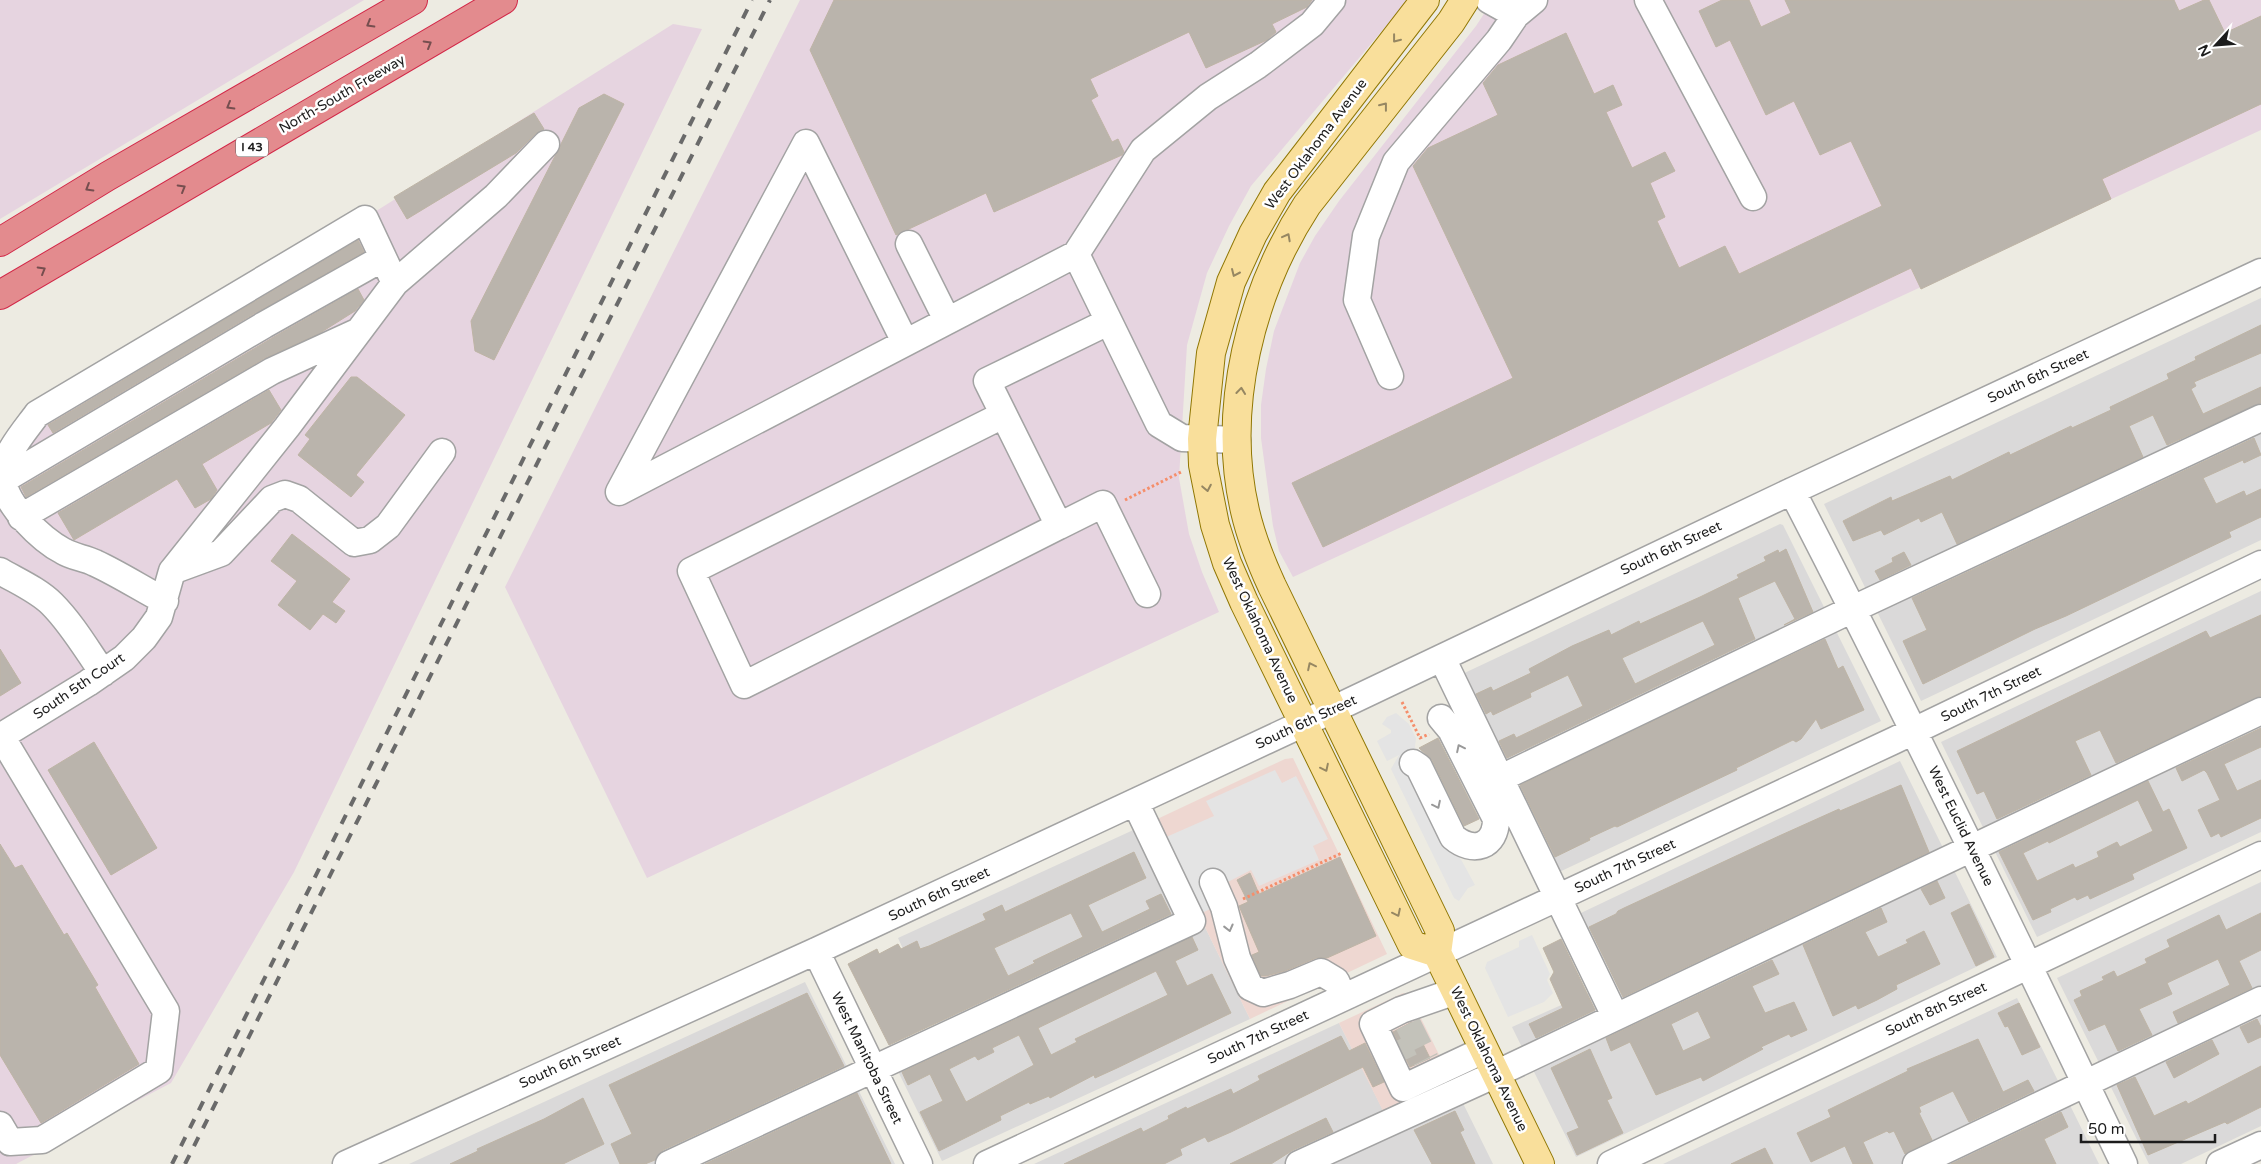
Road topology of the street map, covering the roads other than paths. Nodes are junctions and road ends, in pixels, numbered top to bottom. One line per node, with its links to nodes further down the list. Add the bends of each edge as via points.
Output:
1 (413, 0): 11 (highway, one-way to 11)
2 (503, 0): 17 (highway, North-South Freeway / I 43, one-way to 2)
3 (1332, 0): 13 (street, via 1312,24 1208,97 1143,150)
4 (1425, 0): 25 (main road, West Oklahoma Avenue, one-way to 25, via 1278,192 1253,234 1231,282 1211,353)
5 (1465, 0): 26 (main road, West Oklahoma Avenue, one-way to 5, via 1249,337 1264,287 1290,231)
6 (1489, 0): 8 (street)
7 (1648, 0): 10 (street)
8 (1525, 7): 22 (street, via 1396,162 1366,236 1357,300)
9 (546, 144): 16 (street, via 496,196)
10 (1753, 197)
11 (0, 242)
12 (909, 244): 18 (street)
13 (1076, 254): 18 (street); 19 (street)
14 (383, 258): 16 (street); 28 (street); 28 (street, via 365,219 37,414 6,461)
15 (2261, 272): 29 (street, South 6th Street)
16 (395, 284): 20 (street)
17 (0, 295)
18 (947, 320): 21 (street)
19 (1108, 322): 23 (street, via 986,381); 25 (street, via 1159,424 1182,438)
20 (359, 331): 30 (street, via 272,371); 34 (street)
21 (905, 342): 21 (street, via 888,351 619,492 806,143)
22 (1390, 376)
23 (1003, 415): 31 (street); 31 (street, via 691,570 744,685)
24 (2261, 418): 37 (street)
25 (1202, 439): 26 (street); 43 (main road, West Oklahoma Avenue, one-way to 43, via 1202,465 1208,495 1227,563)
26 (1237, 440): 40 (main road, West Oklahoma Avenue, one-way to 26, via 1262,562 1245,510)
27 (442, 452): 34 (street, via 388,526 370,540 354,543 299,499 285,494 272,499 221,553)
28 (3, 480): 30 (street, via 10,502)
29 (1792, 491): 37 (street, West Euclid Avenue); 38 (street, South 6th Street)
30 (21, 517): 36 (street, via 63,551 95,562)
31 (1059, 526): 35 (street, via 1103,504)
32 (2261, 564): 44 (street, South 7th Street)
33 (0, 571): 39 (street, via 52,603)
34 (172, 571): 36 (street, South 5th Court)
35 (1147, 594)
36 (165, 601): 39 (street, South 5th Court, via 159,617 144,638)
37 (1853, 609): 44 (street, West Euclid Avenue); 47 (street)
38 (1442, 658): 40 (street, South 6th Street); 47 (street)
39 (103, 673): 45 (street, South 5th Court)
40 (1332, 710): 43 (street, South 6th Street); 54 (main road, West Oklahoma Avenue, via 1440,931)
41 (2261, 711): 49 (street)
42 (1441, 718): 46 (street, one-way to 42, via 1453,837 1460,844 1474,847 1484,844 1496,830 1496,819 1451,730)
43 (1303, 724): 48 (street, South 6th Street); 54 (main road, West Oklahoma Avenue, one-way to 54, via 1412,945)
44 (1914, 731): 49 (street, West Euclid Avenue); 52 (street, South 7th Street)
45 (1, 736): 65 (street, via 166,1011 159,1070 42,1140 10,1142)
46 (1413, 763)
47 (1501, 778): 52 (street)
48 (1135, 802): 53 (street, South 6th Street); 63 (street, via 1192,921)
49 (1973, 848): 55 (street, West Euclid Avenue); 60 (street)
50 (2261, 855): 55 (street, South 8th Street)
51 (1213, 882): 58 (street, one-way to 58, via 1224,907 1237,958 1250,987 1263,993 1290,986 1321,972 1336,981)
52 (1558, 897): 54 (street, South 7th Street); 60 (street)
53 (816, 951): 63 (street, West Manitoba Street); 68 (street, South 6th Street)
54 (1438, 953): 56 (street, South 7th Street); 57 (main road, West Oklahoma Avenue)
55 (2028, 966): 64 (street, West Euclid Avenue); 67 (street, South 8th Street)
56 (1372, 984): 58 (street, South 7th Street); 61 (street)
57 (1456, 991): 61 (street); 62 (main road, West Oklahoma Avenue)
58 (1343, 997): 71 (street, South 7th Street)
59 (2261, 1000): 64 (street)
60 (1615, 1016): 62 (street)
61 (1409, 1046): 62 (street)
62 (1490, 1062): 72 (street); 73 (main road, West Oklahoma Avenue)
63 (872, 1069): 69 (street); 70 (street, West Manitoba Street)
64 (2085, 1082): 75 (street); 76 (street, West Euclid Avenue)
65 (0, 1125)
66 (2261, 1145): 77 (street)
67 (1651, 1155): 74 (street, South 8th Street)
68 (346, 1164)
69 (669, 1164)
70 (919, 1164)
71 (987, 1164)
72 (1299, 1164)
73 (1540, 1164)
74 (1611, 1164)
75 (1916, 1164)
76 (2124, 1164)
77 (2220, 1164)

